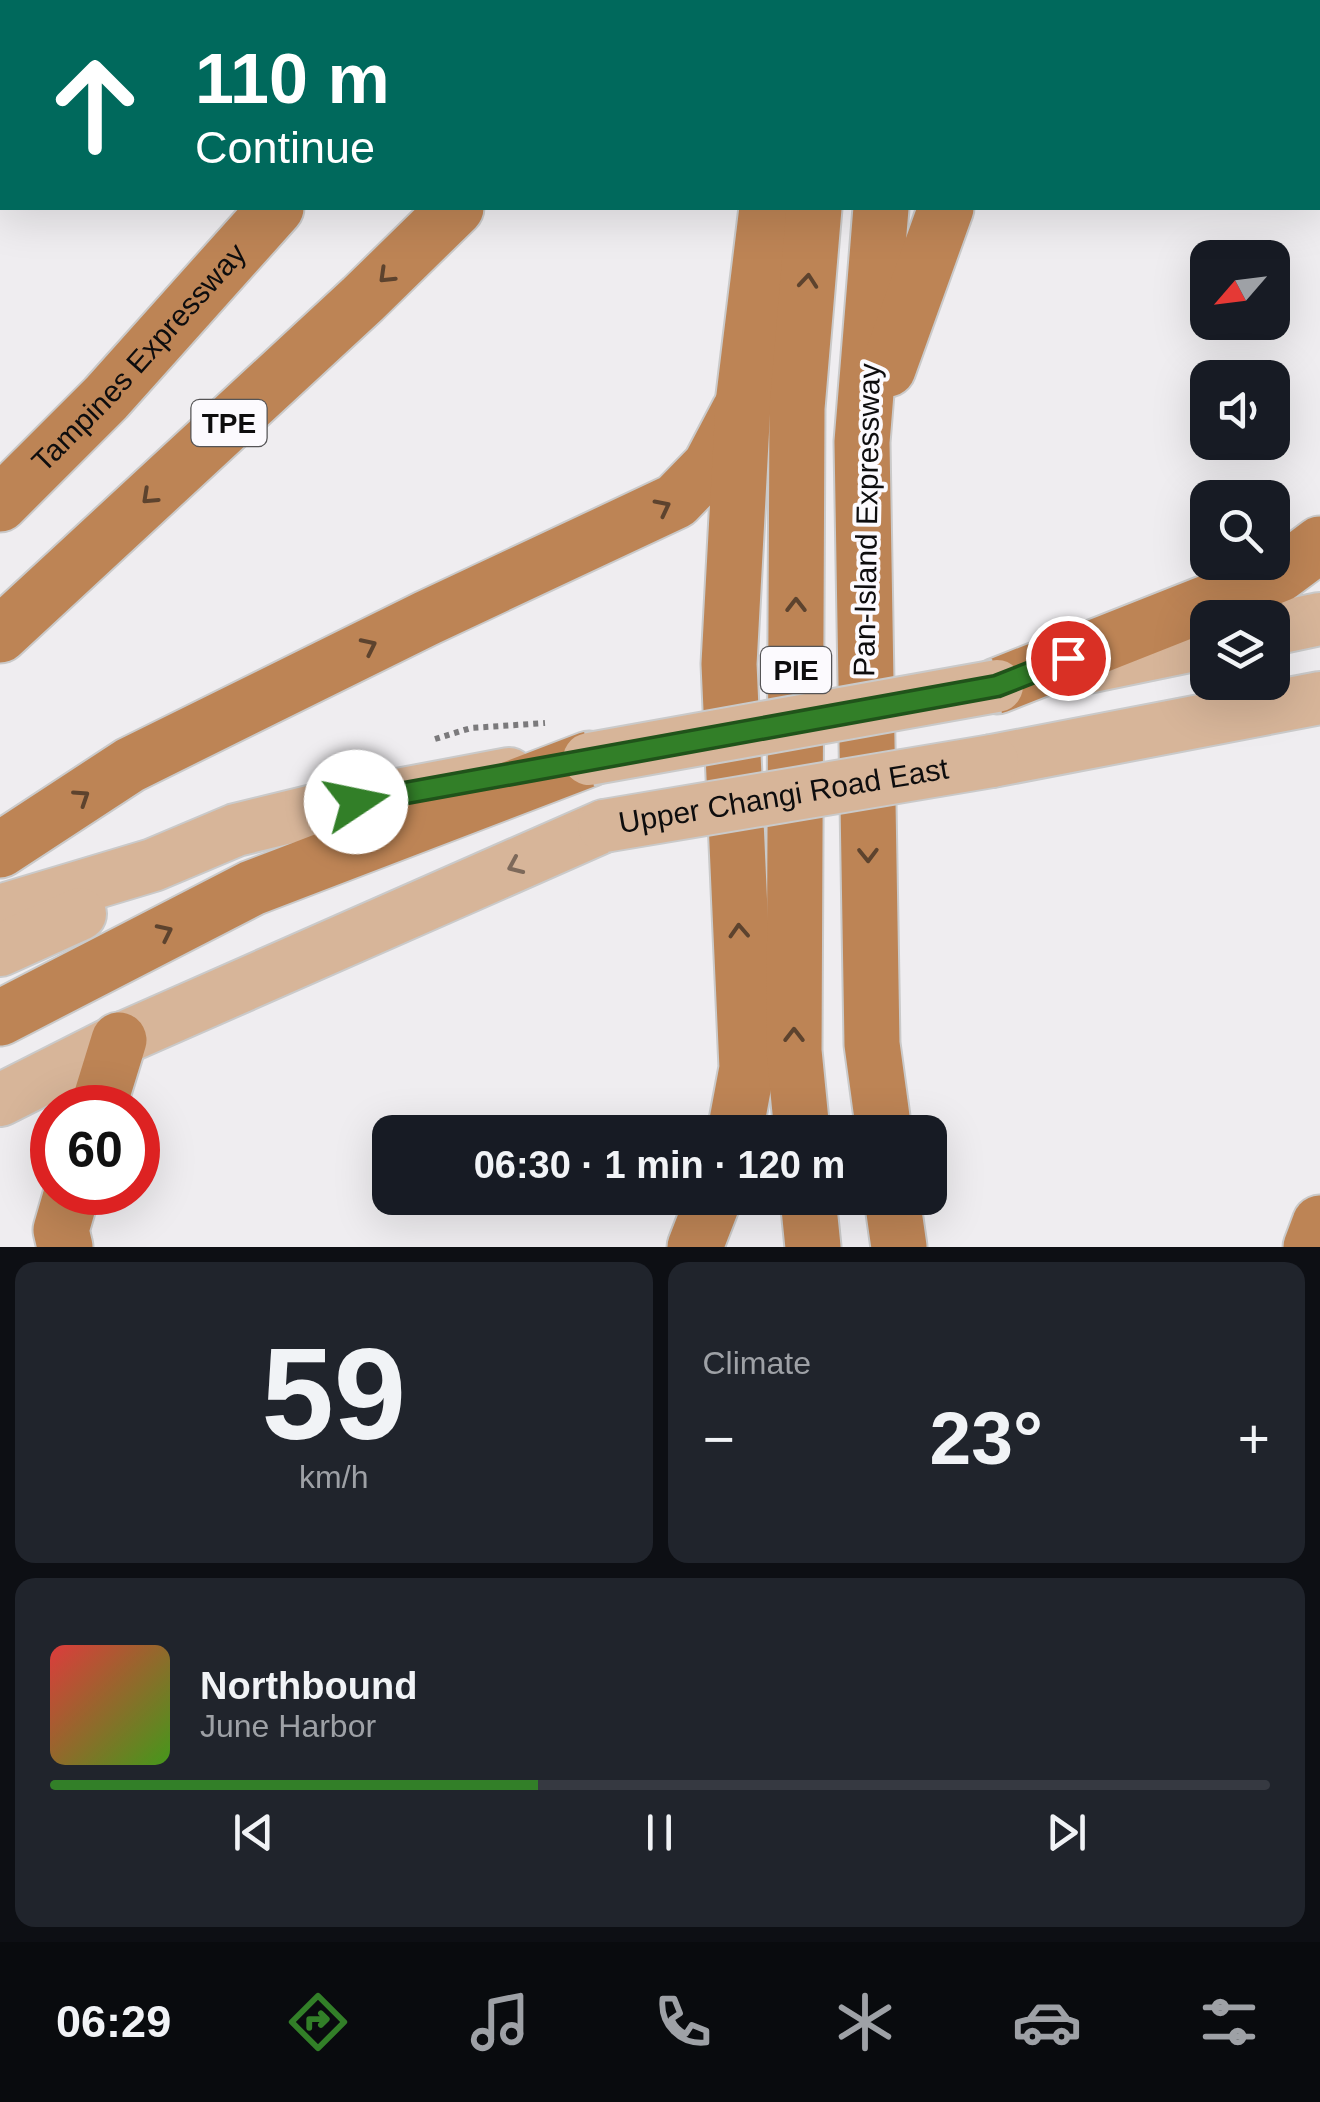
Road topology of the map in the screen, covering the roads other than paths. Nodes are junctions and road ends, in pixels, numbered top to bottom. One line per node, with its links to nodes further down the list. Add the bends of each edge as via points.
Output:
1 (274, 210): 9 (highway, Tampines Expressway, via 106,398)
2 (454, 210): 13 (highway, TPE, one-way to 13)
3 (767, 210): 7 (highway)
4 (814, 210): 27 (highway, PIE, one-way to 4, via 794,1051 797,408)
5 (881, 210): 8 (highway, Pan-Island Expressway / PIE)
6 (945, 210): 8 (highway)
7 (743, 404): 18 (highway, one-way to 7, via 130,766 676,501 710,466); 26 (highway, one-way to 7, via 747,1068 728,664)
8 (862, 442): 28 (highway, Pan-Island Expressway / PIE, one-way to 28, via 872,1044)
9 (0, 504)
10 (1320, 544): 15 (highway, via 1280,574)
11 (1320, 619): 12 (main road)
12 (1290, 625)
13 (0, 635)
14 (1190, 646): 15 (main road)
15 (997, 686): 17 (main road, bridge)
16 (1320, 698): 23 (main road, Upper Changi Road East, one-way to 23, bridge, via 604,826)
17 (588, 759): 19 (main road, via 301,814 236,830); 22 (highway, one-way to 17, via 252,888)
18 (0, 850)
19 (154, 864): 20 (main road); 21 (main road, via 87,910)
20 (0, 910)
21 (0, 950)
22 (0, 1018)
23 (119, 1040): 24 (highway); 25 (main road, Upper Changi Road East)
24 (105, 1085)
25 (0, 1100)
26 (738, 1115)
27 (800, 1115)
28 (882, 1115)
29 (65, 1215): 34 (highway)
30 (707, 1215): 35 (highway)
31 (809, 1215): 36 (highway)
32 (894, 1215): 37 (highway)
33 (1320, 1222): 38 (highway)
34 (65, 1247)
35 (695, 1247)
36 (812, 1247)
37 (899, 1247)
38 (1312, 1247)

